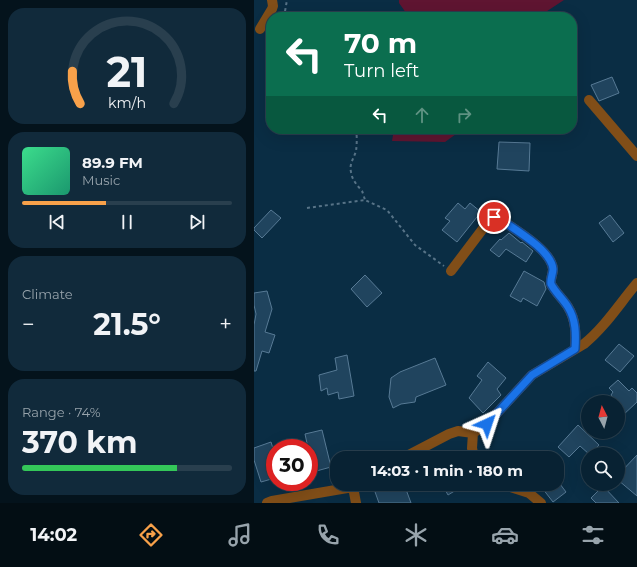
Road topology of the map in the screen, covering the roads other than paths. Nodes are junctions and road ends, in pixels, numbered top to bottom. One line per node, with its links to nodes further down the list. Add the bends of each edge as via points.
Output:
1 (272, 0): 2 (street)
2 (270, 12)
3 (266, 19): 4 (street)
4 (260, 29)
5 (589, 100): 6 (street)
6 (637, 156)
7 (451, 271): 9 (street, via 491,218 497,217 547,255 553,268 551,284 574,321)
8 (637, 283): 9 (street, via 594,336)
9 (575, 349): 10 (street, via 532,375 487,424)
10 (473, 433): 11 (street, via 449,434); 12 (street)
11 (416, 451)
12 (473, 451)
13 (330, 491): 17 (street)
14 (355, 491): 18 (street)
15 (515, 491): 16 (street)
16 (529, 498): 19 (street)
17 (267, 503)
18 (356, 503)
19 (541, 503)

